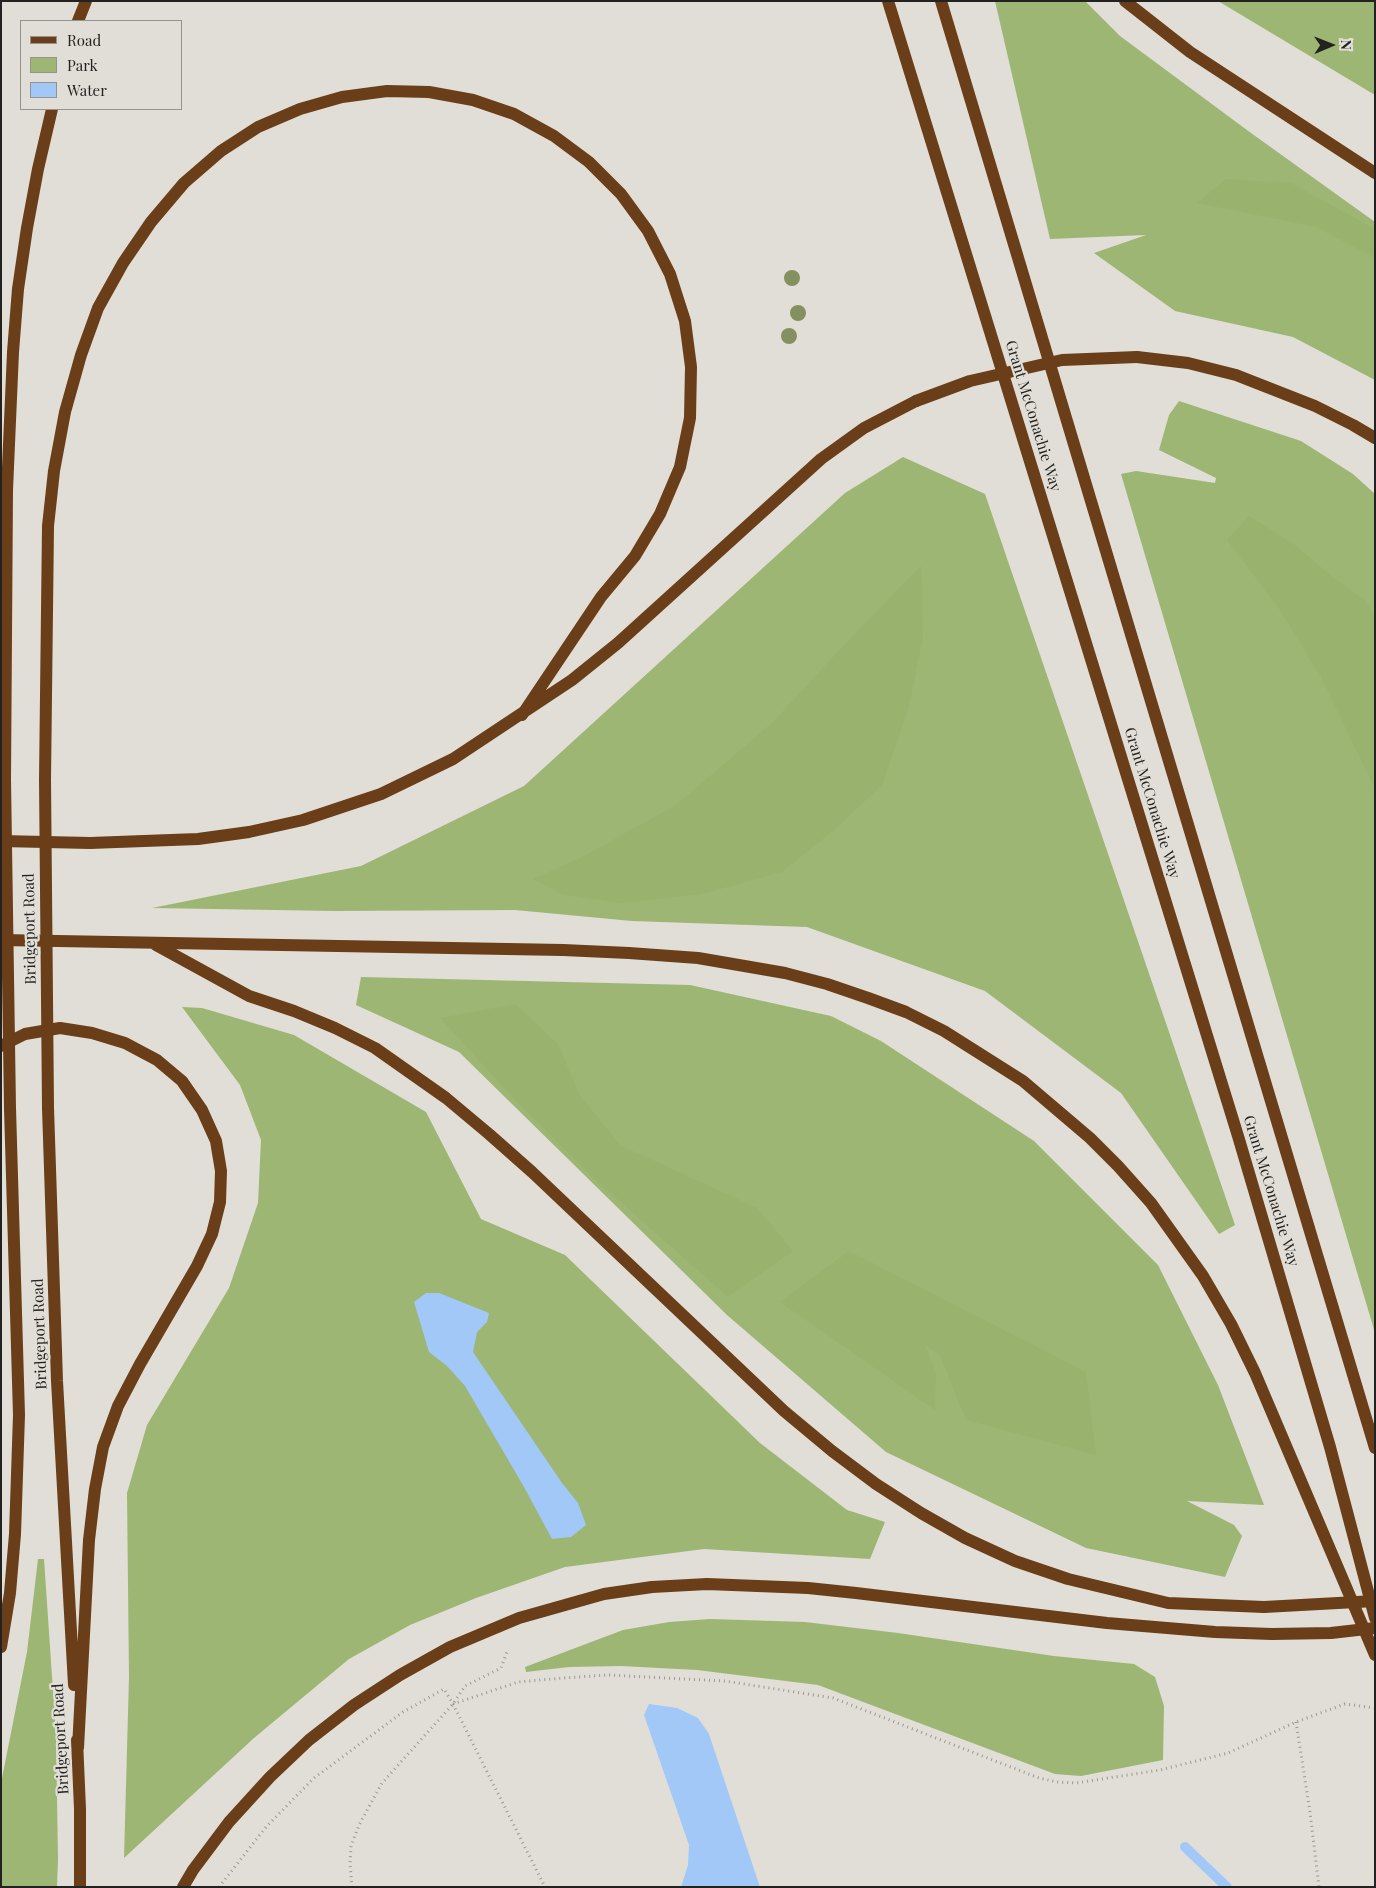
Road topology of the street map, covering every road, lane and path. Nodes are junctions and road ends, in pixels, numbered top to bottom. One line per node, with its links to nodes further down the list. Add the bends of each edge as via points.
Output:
1 (86, 1): 5 (main road)
2 (888, 1): 17 (main road, Grant McConachie Way, via 1238,1136 1330,1447)
3 (941, 1): 14 (main road, Grant McConachie Way)
4 (1125, 1): 7 (main road, via 1190,52)
5 (78, 20)
6 (52, 110): 19 (main road, bridge, via 18,289 7,481 5,779 19,1415 15,1534)
7 (1375, 173)
8 (1375, 438): 9 (main road, bridge, via 1315,406 1236,375 1188,363 1137,357 1062,360 970,381 916,401 864,428 821,459 618,643)
9 (522, 715): 10 (main road, via 453,759 382,794 303,820 198,839 90,843); 24 (main road, Bridgeport Road, bridge, via 601,597 635,556 660,514 680,467 690,418 692,368 685,321 670,274 648,231 621,194 589,162 554,136 514,114 472,100 429,92 395,91 342,97 300,108 258,127 221,151 184,183 150,222 98,308 65,412 54,471 48,526 45,780 48,1108 58,1381)
10 (1, 841)
11 (1, 940): 12 (main road)
12 (154, 943): 15 (main road, bridge, via 249,996 294,1011 375,1048 446,1098 532,1172 784,1411 876,1484 965,1538 1068,1579 1168,1603 1264,1607); 20 (main road, via 572,951 698,958 827,984 944,1031 1023,1081 1090,1138 1151,1203 1203,1276 1232,1324 1255,1373)
13 (1, 1046): 24 (main road, via 25,1034 60,1028 125,1043 157,1060 182,1081 202,1110 216,1141 222,1171 220,1202 212,1234 118,1406 103,1447 89,1540)
14 (1375, 1448)
15 (1375, 1601)
16 (519, 1618): 18 (main road, bridge, via 604,1594 652,1587 724,1585 856,1593 1215,1632 1330,1633); 21 (path, via 501,1668 466,1686); 26 (main road, via 450,1647 400,1675 309,1740 229,1822)
17 (1375, 1618)
18 (1375, 1628)
19 (1, 1647)
20 (1375, 1655)
21 (454, 1704): 23 (path, via 518,1682 563,1678 608,1675 725,1681 833,1698 1039,1778 1076,1783 1160,1770 1228,1753); 27 (path, via 444,1689 403,1712 314,1778 266,1827); 28 (path, via 382,1783 351,1846); 29 (path)
22 (1375, 1708): 23 (path, via 1345,1704)
23 (1296, 1722): 30 (path)
24 (78, 1748): 25 (main road, Bridgeport Road)
25 (80, 1887)
26 (183, 1887)
27 (219, 1887)
28 (352, 1887)
29 (545, 1887)
30 (1318, 1887)

